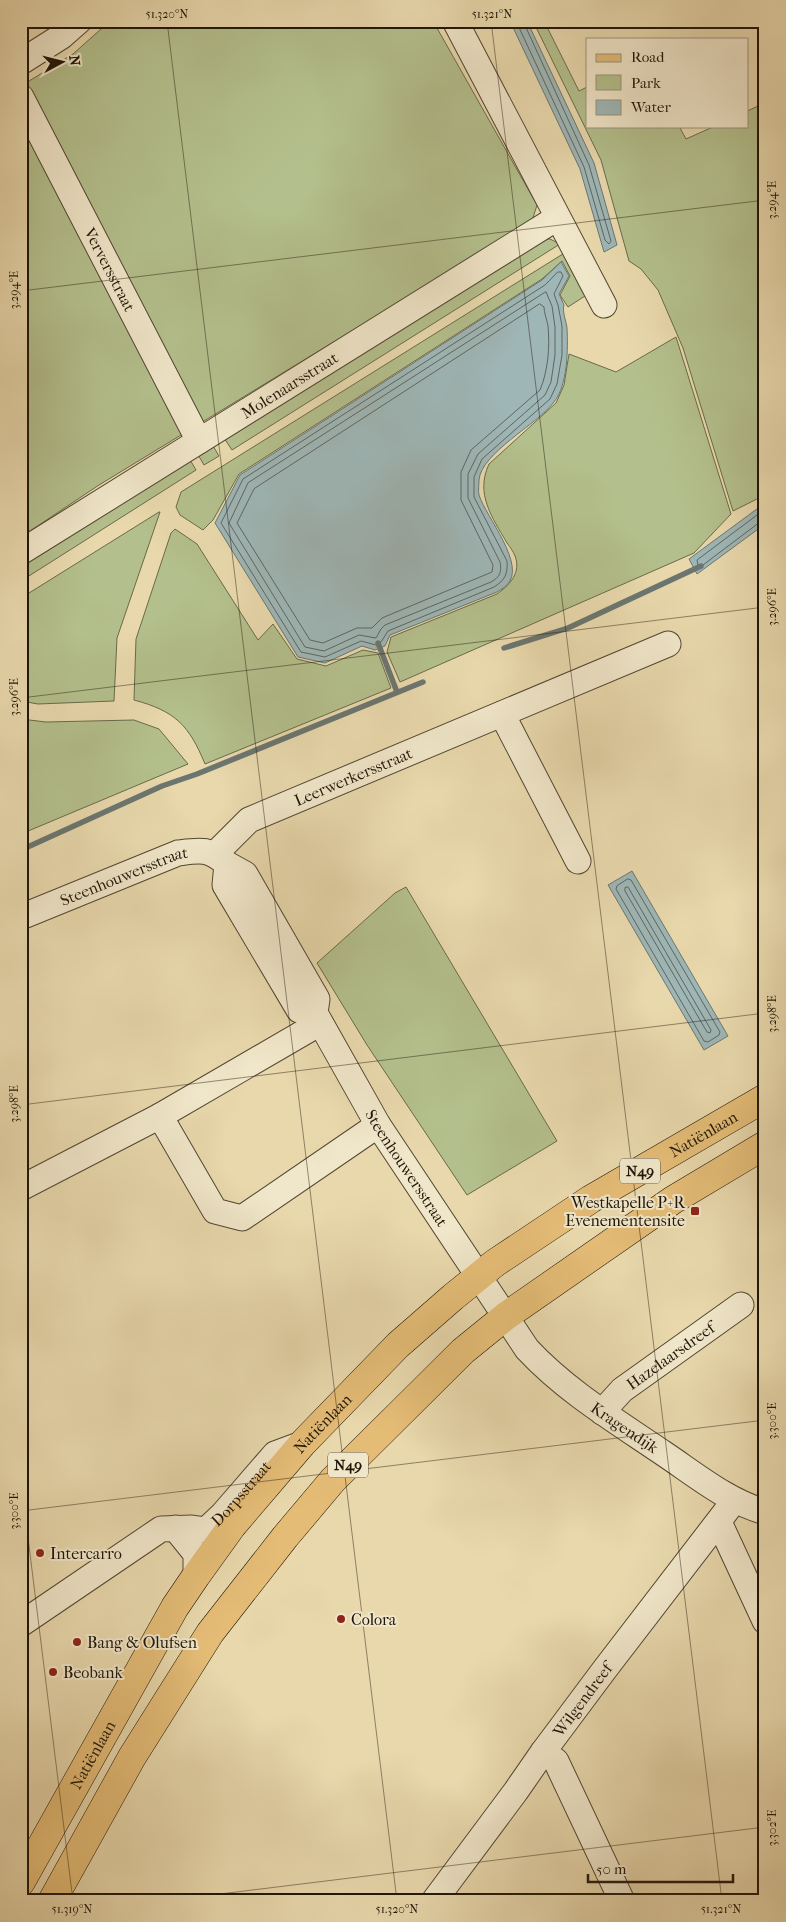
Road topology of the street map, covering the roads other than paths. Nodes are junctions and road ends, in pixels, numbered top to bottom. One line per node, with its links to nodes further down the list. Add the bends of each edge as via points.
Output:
1 (79, 21): 3 (street)
2 (454, 21): 5 (street)
3 (21, 62)
4 (21, 97): 7 (street, Verversstraat)
5 (557, 218): 6 (street); 7 (street, Molenaarsstraat)
6 (604, 305)
7 (199, 441): 8 (street, Molenaarsstraat)
8 (21, 552)
9 (668, 644): 10 (street, Leerwerkersstraat)
10 (502, 714): 11 (street, Leerwerkersstraat, via 250,820); 12 (street)
11 (221, 859): 13 (street, Steenhouwersstraat, via 198,850 178,853); 14 (street, via 225,885 294,1002 299,1010)
12 (578, 861)
13 (21, 917)
14 (317, 1018): 16 (street); 17 (street, Steenhouwersstraat)
15 (765, 1098): 20 (main road, Natiënlaan / N49, via 591,1199)
16 (160, 1116): 17 (street, via 215,1211 242,1218); 19 (street)
17 (378, 1125): 20 (street, Steenhouwersstraat)
18 (765, 1145): 22 (main road, N49, via 673,1200)
19 (21, 1188)
20 (478, 1277): 22 (street, Steenhouwersstraat); 24 (main road, Natiënlaan / N49, via 398,1345)
21 (741, 1305): 23 (street, Hazelaarsdreef, via 622,1390)
22 (506, 1316): 23 (street, Kragendijk, via 518,1338 545,1369); 34 (main road, N49, via 463,1351 333,1480 236,1597 132,1756)
23 (602, 1412): 25 (street, Kragendijk)
24 (302, 1444): 28 (street, Dorpsstraat, via 275,1454 206,1530); 29 (main road, Natiënlaan / N49, via 232,1526)
25 (734, 1501): 26 (street, Kragendijk); 27 (street, Wilgendreef)
26 (765, 1512)
27 (719, 1522): 30 (street); 32 (street, Wilgendreef)
28 (180, 1533): 29 (street, via 196,1554); 31 (street, Dorpsstraat, via 161,1529)
29 (196, 1576): 33 (main road, Natiënlaan / N49, via 130,1685)
30 (765, 1621)
31 (21, 1624)
32 (543, 1752): 35 (street, Wilgendreef); 36 (street, via 556,1761)
33 (21, 1882)
34 (52, 1901)
35 (434, 1901)
36 (622, 1901)

